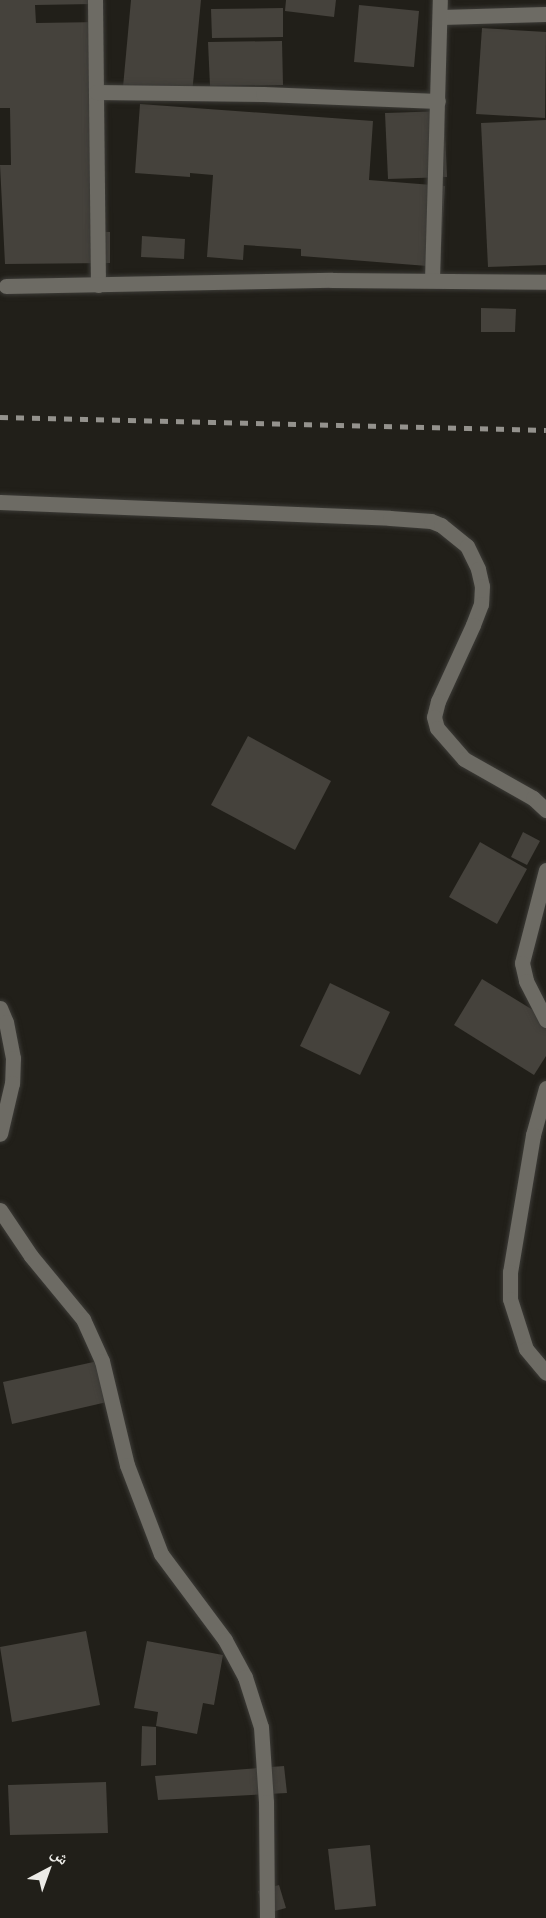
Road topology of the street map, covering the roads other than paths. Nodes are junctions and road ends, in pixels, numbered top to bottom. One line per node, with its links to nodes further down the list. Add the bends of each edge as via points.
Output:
1 (95, 0): 5 (street)
2 (440, 0): 4 (street)
3 (546, 14): 4 (street)
4 (440, 17): 6 (street)
5 (96, 92): 6 (street); 9 (street)
6 (438, 101): 7 (street)
7 (432, 280): 8 (street); 9 (street)
8 (546, 282)
9 (98, 285): 10 (street)
10 (6, 286)
11 (0, 502): 12 (street, via 390,518 441,525 467,546 482,586 481,604 473,625 438,701 434,717 438,728 464,759 533,798)
12 (546, 810)
13 (546, 870): 15 (street, via 522,963 526,981)
14 (0, 1008): 17 (street, via 13,1058 12,1083)
15 (546, 1020)
16 (546, 1088): 19 (street, via 533,1135 510,1272 510,1299 526,1349)
17 (0, 1134)
18 (0, 1210): 20 (street, via 83,1319 102,1361 127,1465 161,1554 225,1640 245,1677 261,1727)
19 (546, 1373)
20 (267, 1918)

